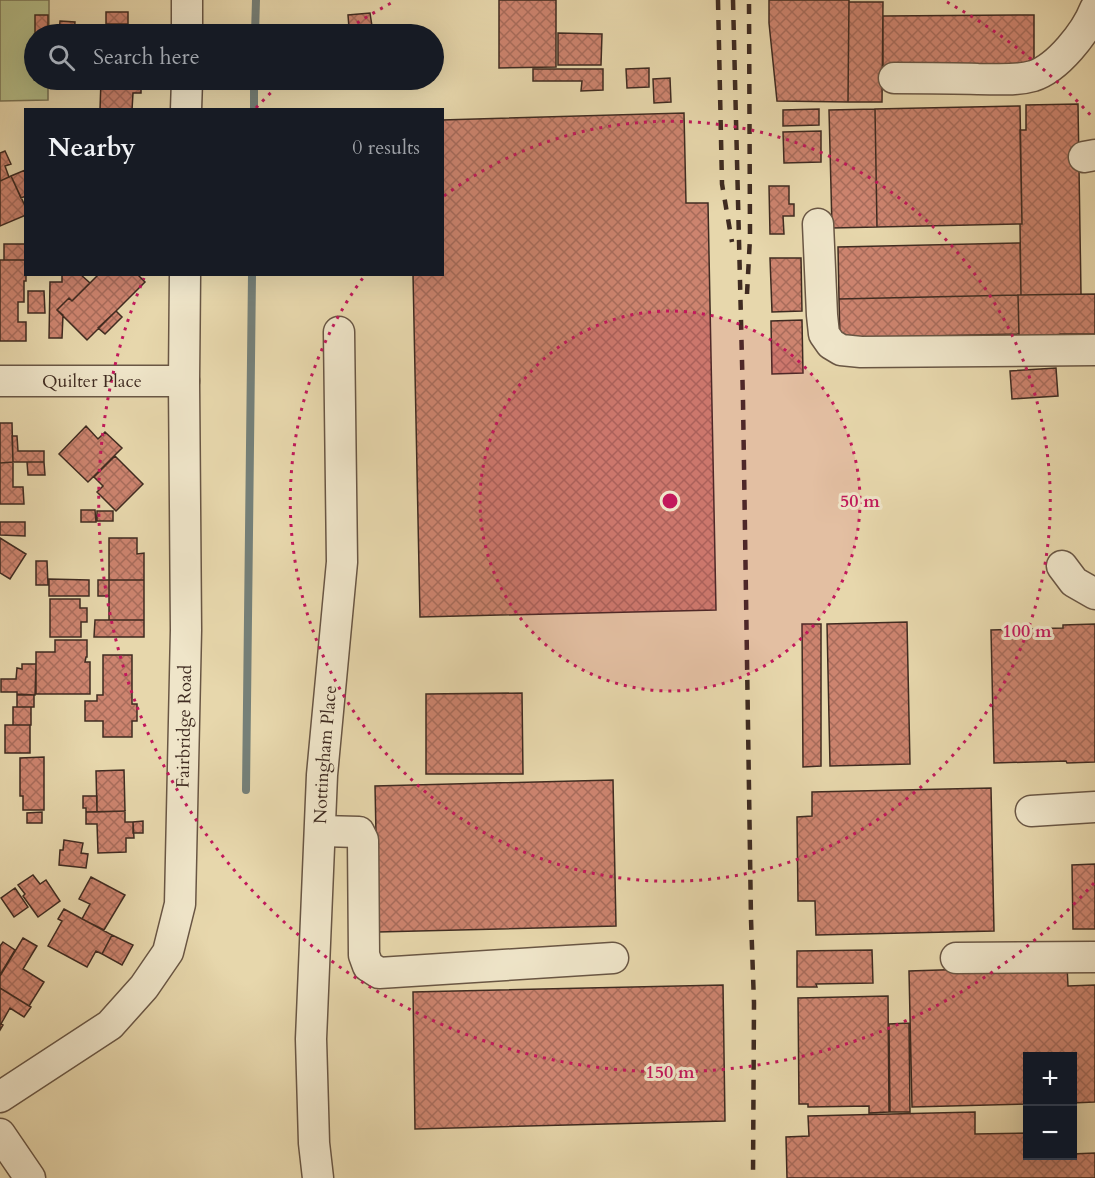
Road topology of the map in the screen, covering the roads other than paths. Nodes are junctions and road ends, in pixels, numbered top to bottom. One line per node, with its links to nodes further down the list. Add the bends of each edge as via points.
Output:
1 (187, 0): 3 (street)
2 (1095, 9): 4 (street, via 1080,36 1056,62 1033,76)
3 (187, 24)
4 (894, 78)
5 (187, 90): 6 (street)
6 (186, 108)
7 (818, 224): 10 (street, via 824,334 841,350)
8 (185, 276): 12 (street, Fairbridge Road)
9 (339, 332): 17 (street, Nottingham Place, via 342,562 322,775)
10 (1095, 350)
11 (0, 381): 12 (street, Quilter Place)
12 (184, 381): 21 (street, Fairbridge Road, via 186,630 180,904 168,952 110,1025)
13 (1062, 566): 14 (street, via 1074,582)
14 (1095, 594)
15 (1095, 807): 16 (street)
16 (1030, 811)
17 (321, 831): 19 (street, via 359,832 363,840 363,955 368,966 380,973); 24 (street, Nottingham Place, via 311,1039)
18 (1095, 957): 20 (street)
19 (613, 958)
20 (956, 958)
21 (0, 1097)
22 (0, 1134): 23 (street)
23 (30, 1178)
24 (318, 1178)

